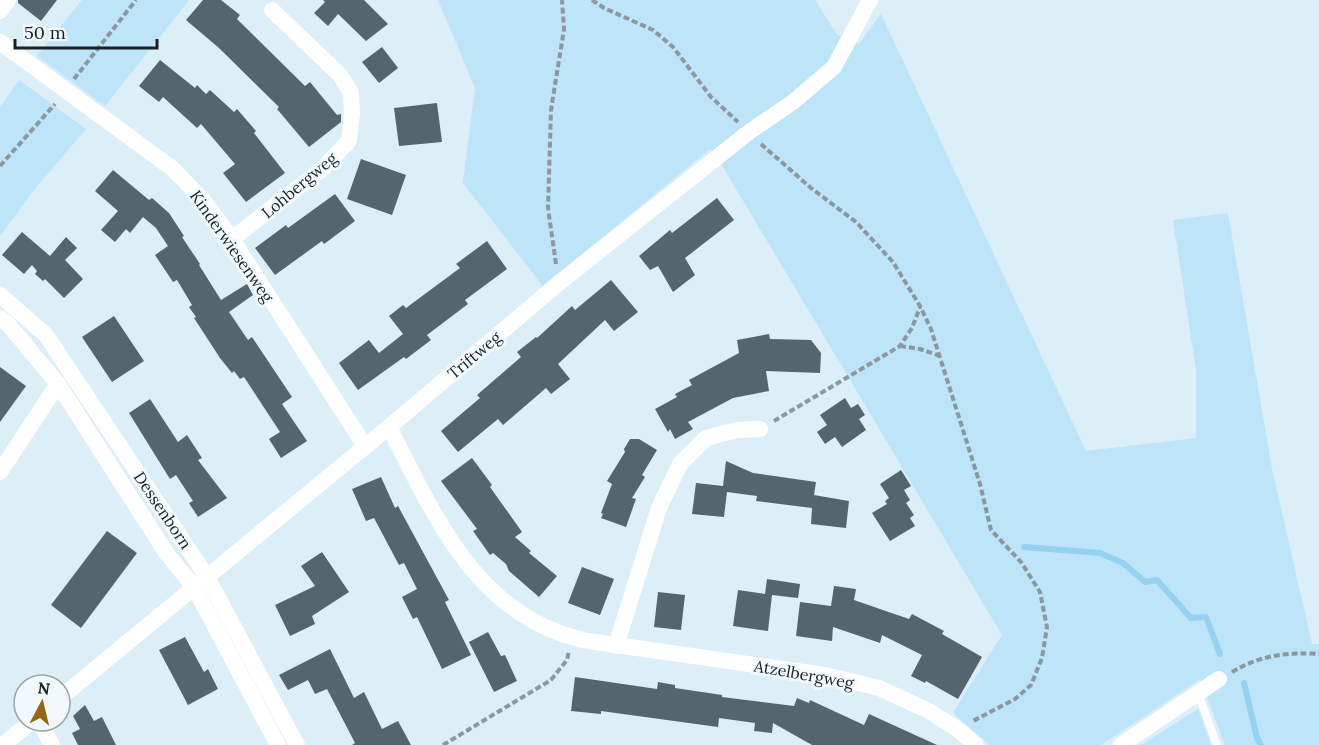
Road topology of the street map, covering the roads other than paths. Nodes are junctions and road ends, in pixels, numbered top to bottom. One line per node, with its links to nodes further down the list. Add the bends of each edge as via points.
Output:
1 (8, 0): 4 (street)
2 (870, 0): 10 (street, Triftweg, via 834,67 559,284)
3 (272, 10): 6 (street, Lohbergweg, via 341,76 351,93 349,141 322,169)
4 (0, 11)
5 (0, 42): 6 (street, Kinderwiesenweg, via 173,169)
6 (232, 239): 12 (street, Kinderwiesenweg)
7 (0, 295): 14 (street, Dessenborn, via 46,335)
8 (0, 318): 9 (street, Dessenborn)
9 (58, 384): 13 (street); 14 (street, Dessenborn, via 167,554)
10 (389, 427): 12 (street, Triftweg); 15 (street, Atzelbergweg, via 434,514 466,563 488,588 538,624 572,638)
11 (760, 429): 15 (street, via 706,438 680,464 659,508)
12 (365, 446): 14 (street, Triftweg)
13 (0, 472)
14 (200, 582): 17 (street, Triftweg); 21 (street, Dessenborn); 22 (street, Dessenborn)
15 (616, 646): 23 (street, Atzelbergweg, via 825,675 879,688 929,711)
16 (1219, 679): 18 (street)
17 (72, 688)
18 (1198, 692): 24 (street); 25 (lane)
19 (18, 733): 20 (street)
20 (3, 745)
21 (278, 745)
22 (297, 745)
23 (976, 745)
24 (1121, 745)
25 (1217, 745)

